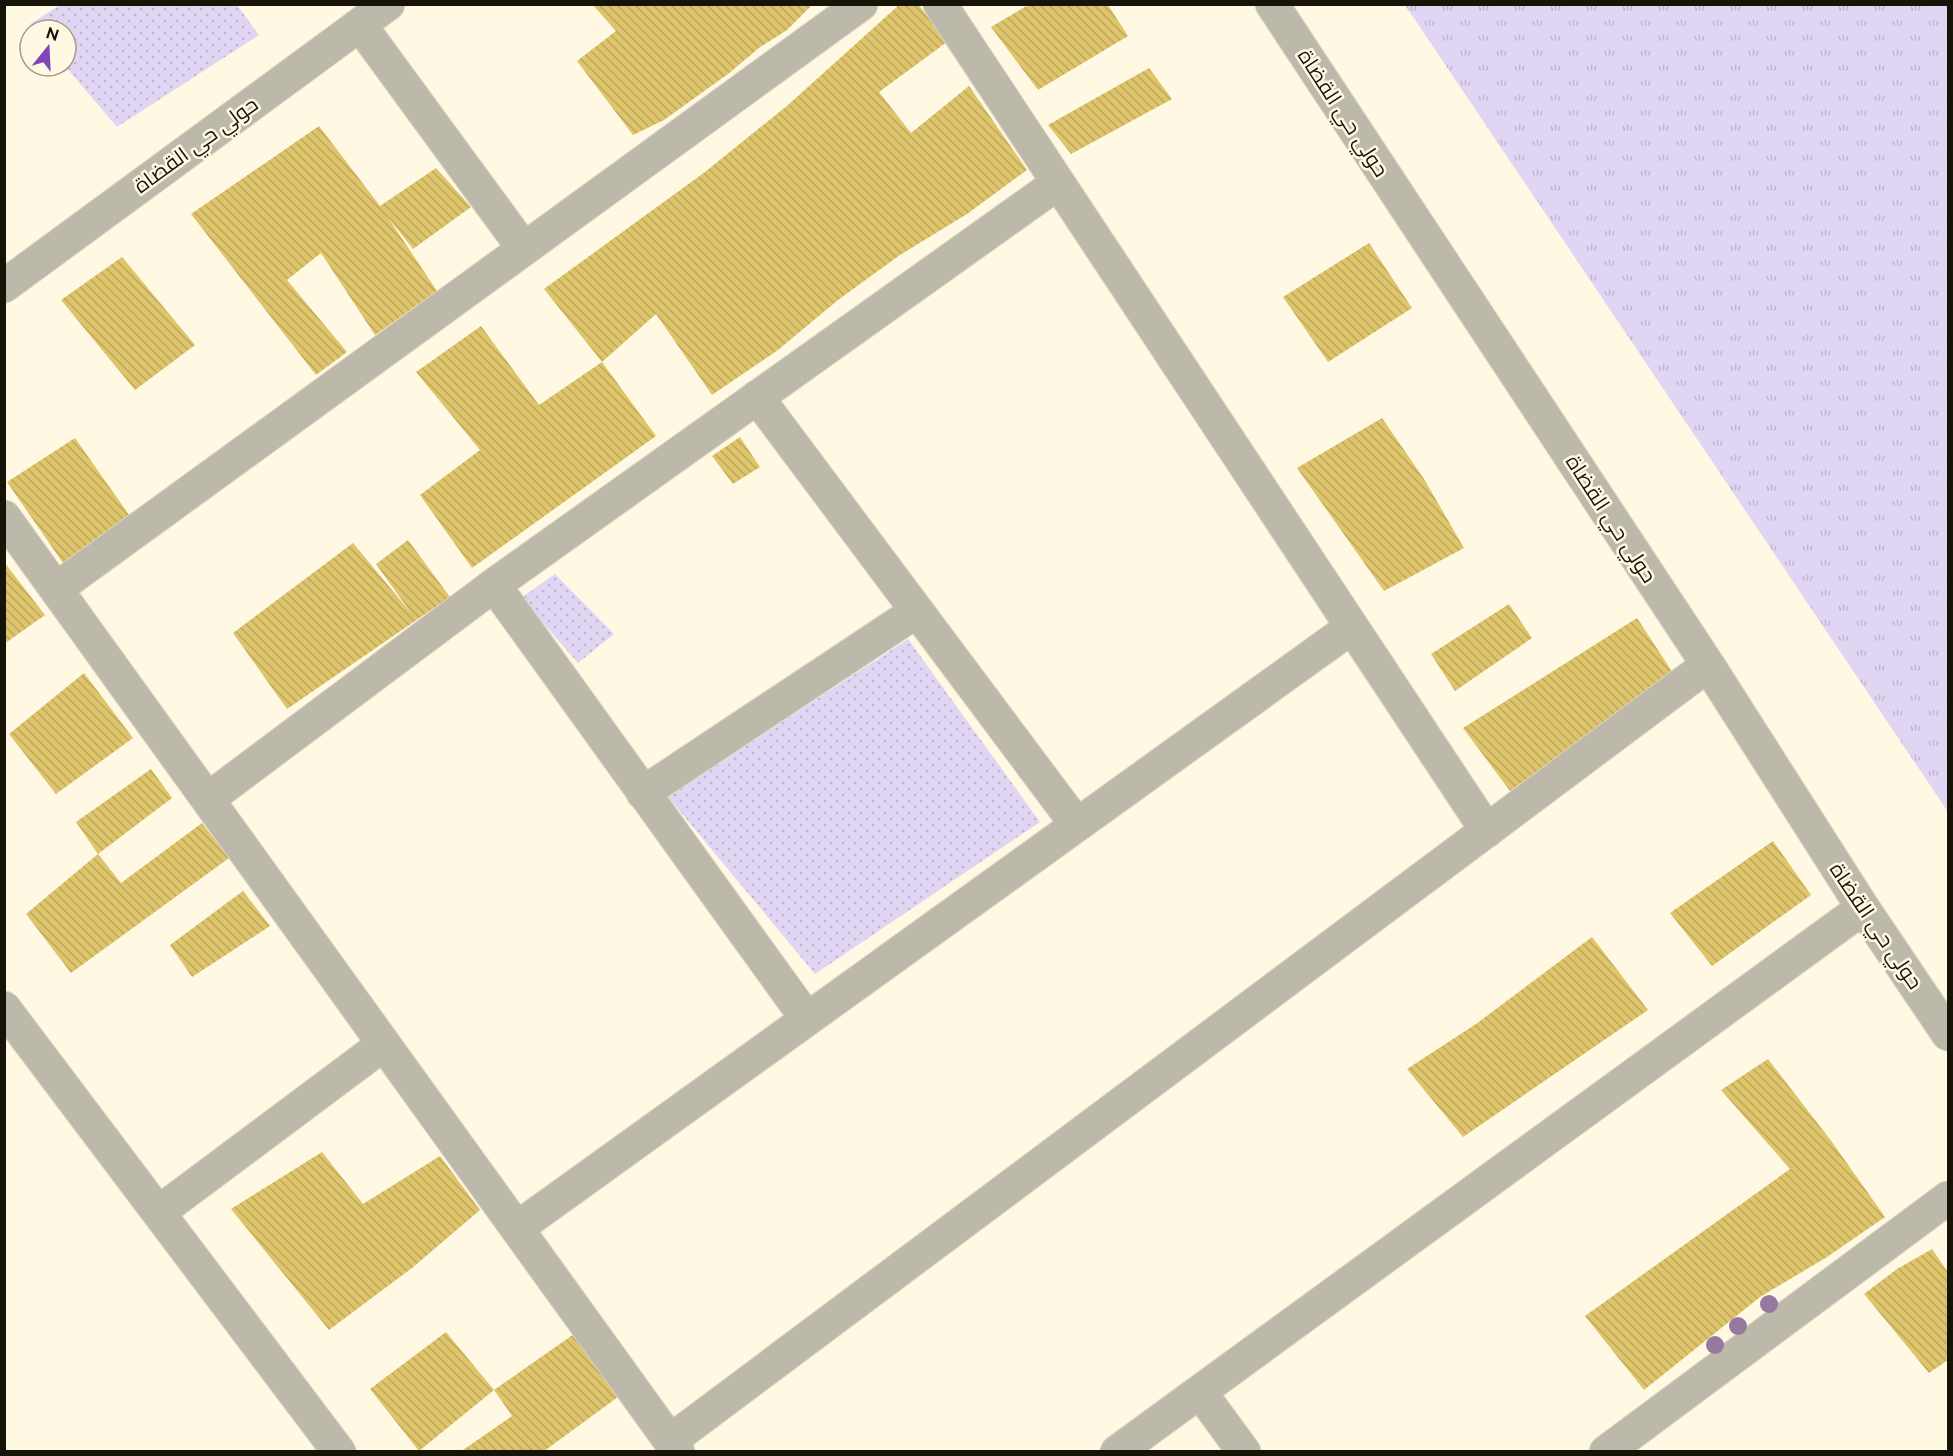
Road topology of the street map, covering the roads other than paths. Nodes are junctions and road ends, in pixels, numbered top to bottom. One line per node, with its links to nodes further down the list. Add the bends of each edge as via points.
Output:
1 (388, 4): 5 (street, حولي حي القضاة)
2 (861, 4): 7 (street)
3 (940, 4): 6 (street)
4 (1272, 4): 15 (street, حولي حي القضاة)
5 (360, 25): 7 (street); 8 (street, حولي حي القضاة)
6 (1059, 183): 9 (street); 14 (street)
7 (524, 249): 12 (street)
8 (4, 286)
9 (757, 397): 11 (street); 13 (street)
10 (4, 517): 12 (street)
11 (494, 585): 16 (street); 17 (street)
12 (56, 589): 17 (street)
13 (917, 611): 16 (street); 18 (street)
14 (1352, 627): 18 (street); 19 (street)
15 (1708, 665): 19 (street); 20 (street, حولي حي القضاة)
16 (643, 793): 22 (street)
17 (208, 799): 24 (street)
18 (1077, 825): 22 (street)
19 (1487, 831): 29 (street)
20 (1863, 908): 23 (street, حولي حي القضاة); 28 (street)
21 (4, 1008): 26 (street)
22 (807, 1019): 27 (street)
23 (1948, 1034)
24 (384, 1044): 26 (street); 27 (street)
25 (1948, 1198): 33 (street)
26 (159, 1212): 30 (street)
27 (517, 1228): 29 (street)
28 (1200, 1392): 31 (street); 32 (street)
29 (674, 1446)
30 (339, 1452)
31 (1118, 1452)
32 (1244, 1452)
33 (1606, 1452)

